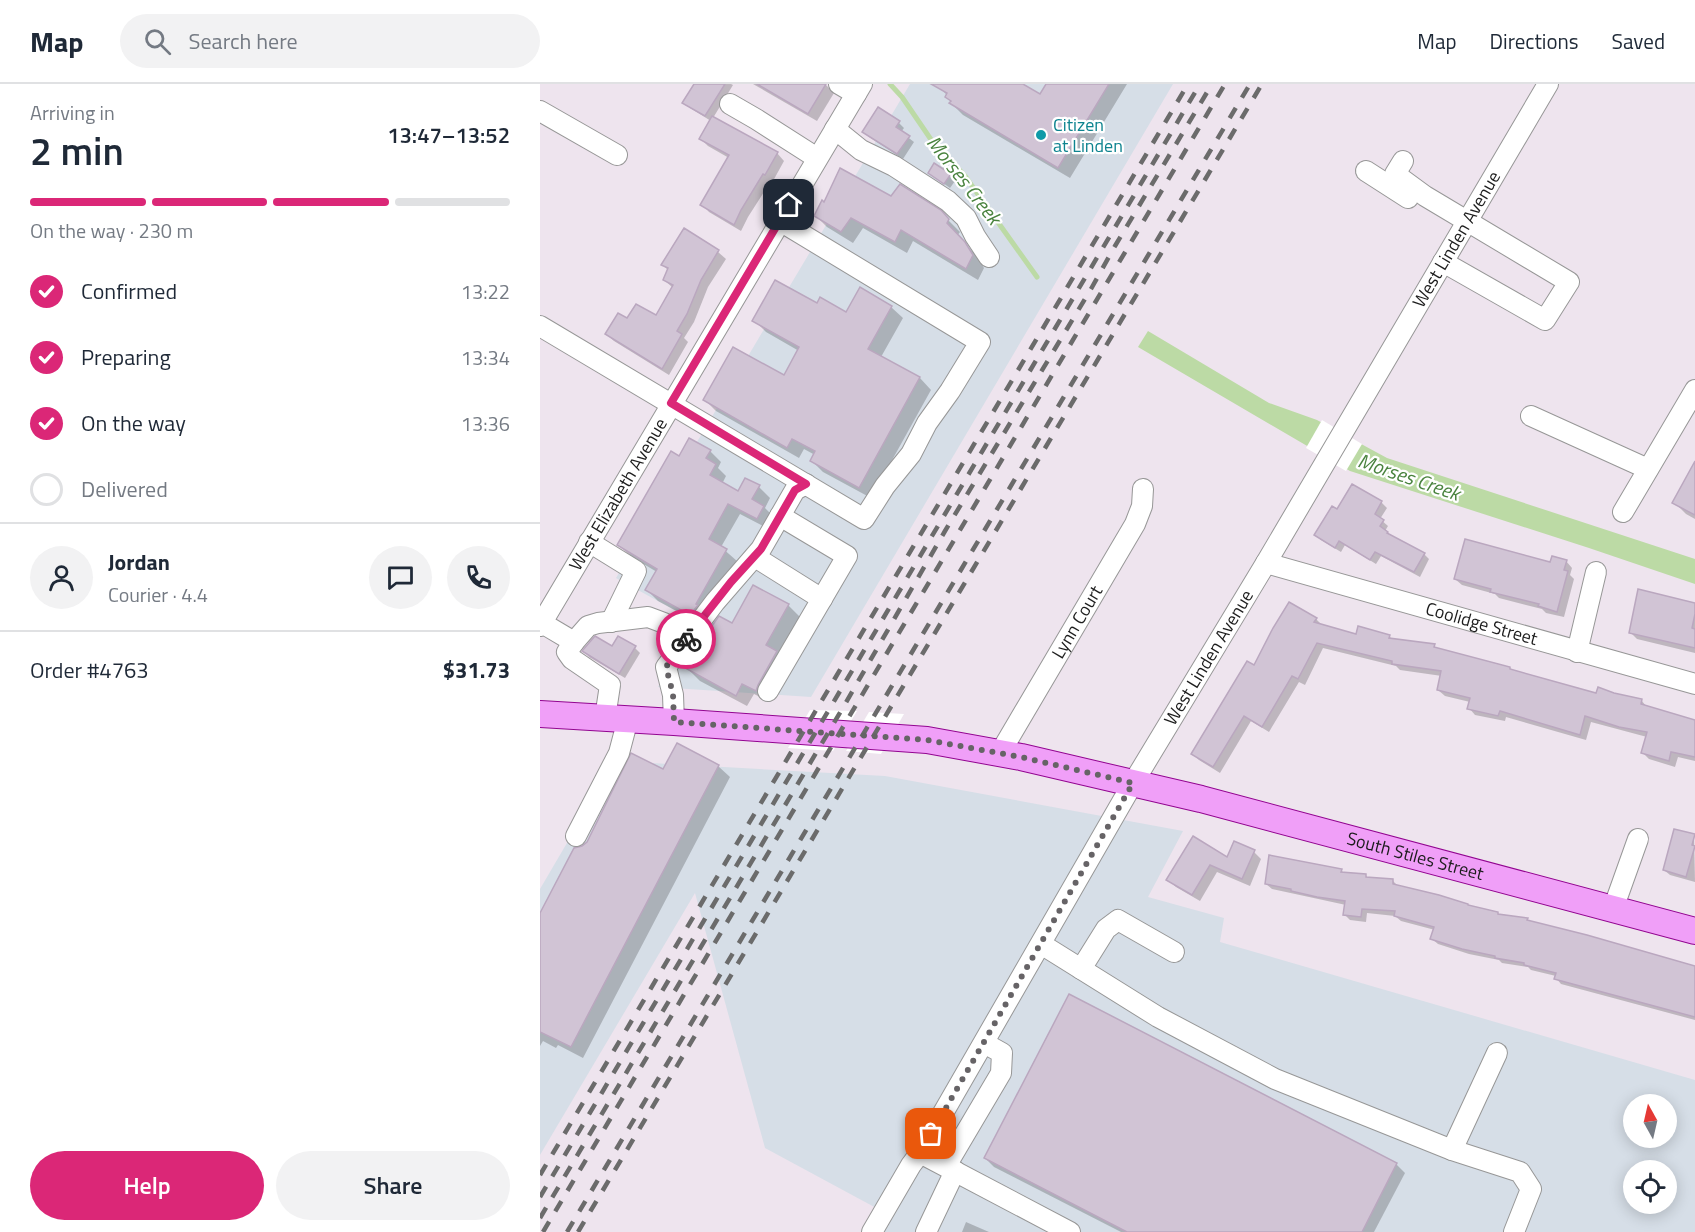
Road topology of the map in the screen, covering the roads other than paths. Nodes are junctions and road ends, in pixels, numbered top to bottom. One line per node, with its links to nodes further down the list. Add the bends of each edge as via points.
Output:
1 (1548, 84): 11 (street, West Linden Avenue)
2 (852, 87): 5 (street, West Elizabeth Avenue)
3 (730, 104): 7 (street)
4 (540, 111): 6 (street)
5 (835, 129): 7 (street, West Elizabeth Avenue); 12 (street, via 861,150 948,201 966,218)
6 (617, 155)
7 (817, 158): 10 (street, West Elizabeth Avenue)
8 (1403, 160): 11 (street, via 1395,174)
9 (1366, 171): 11 (street)
10 (780, 220): 16 (street, West Elizabeth Avenue); 19 (street, via 980,342 911,454 864,519)
11 (1465, 226): 13 (street, West Linden Avenue); 13 (street, via 1569,282 1545,320)
12 (989, 257)
13 (1443, 262): 25 (street, West Linden Avenue)
14 (540, 326): 16 (street)
15 (1695, 390): 18 (street)
16 (671, 403): 19 (street); 23 (street, West Elizabeth Avenue)
17 (1531, 416): 18 (street)
18 (1648, 470): 21 (street)
19 (806, 484): 22 (street, via 795,490)
20 (1143, 489): 38 (street, Lynn Court, via 1135,524)
21 (1623, 513)
22 (780, 516): 24 (street); 27 (street, via 847,556)
23 (589, 542): 28 (street, West Elizabeth Avenue); 29 (street, via 636,571)
24 (755, 557): 27 (street); 37 (street, via 666,667 673,694)
25 (1266, 563): 32 (street, Coolidge Street); 39 (street, West Linden Avenue)
26 (1596, 572): 32 (street)
27 (822, 599): 34 (street)
28 (543, 616): 31 (street)
29 (610, 622): 30 (street, via 648,617); 31 (street, via 588,626)
30 (664, 623)
31 (573, 642): 36 (street, via 567,652 572,659 610,685)
32 (1577, 652): 33 (street, Coolidge Street)
33 (1695, 684)
34 (768, 691)
35 (540, 714): 36 (main road, South Stiles Street)
36 (616, 719): 37 (main road, South Stiles Street); 40 (street, via 619,753)
37 (674, 722): 38 (main road, South Stiles Street, via 927,740)
38 (1000, 753): 39 (main road, South Stiles Street)
39 (1133, 783): 42 (main road, South Stiles Street); 44 (street, West Linden Avenue)
40 (576, 837)
41 (1638, 839): 42 (street)
42 (1613, 909): 43 (main road, South Stiles Street)
43 (1695, 931)
44 (1041, 944): 46 (street); 47 (street, West Linden Avenue)
45 (1173, 952): 46 (street, via 1118,920 1107,929)
46 (1081, 969): 49 (street, via 1158,1017 1275,1079)
47 (984, 1043): 50 (street, West Linden Avenue); 51 (street, via 1002,1053 1001,1073)
48 (1497, 1053): 49 (street)
49 (1452, 1150): 55 (street, via 1520,1172 1531,1189)
50 (920, 1153): 51 (street); 52 (street, West Linden Avenue)
51 (951, 1169): 53 (street); 54 (street)
52 (872, 1232)
53 (926, 1232)
54 (1070, 1232)
55 (1514, 1232)

